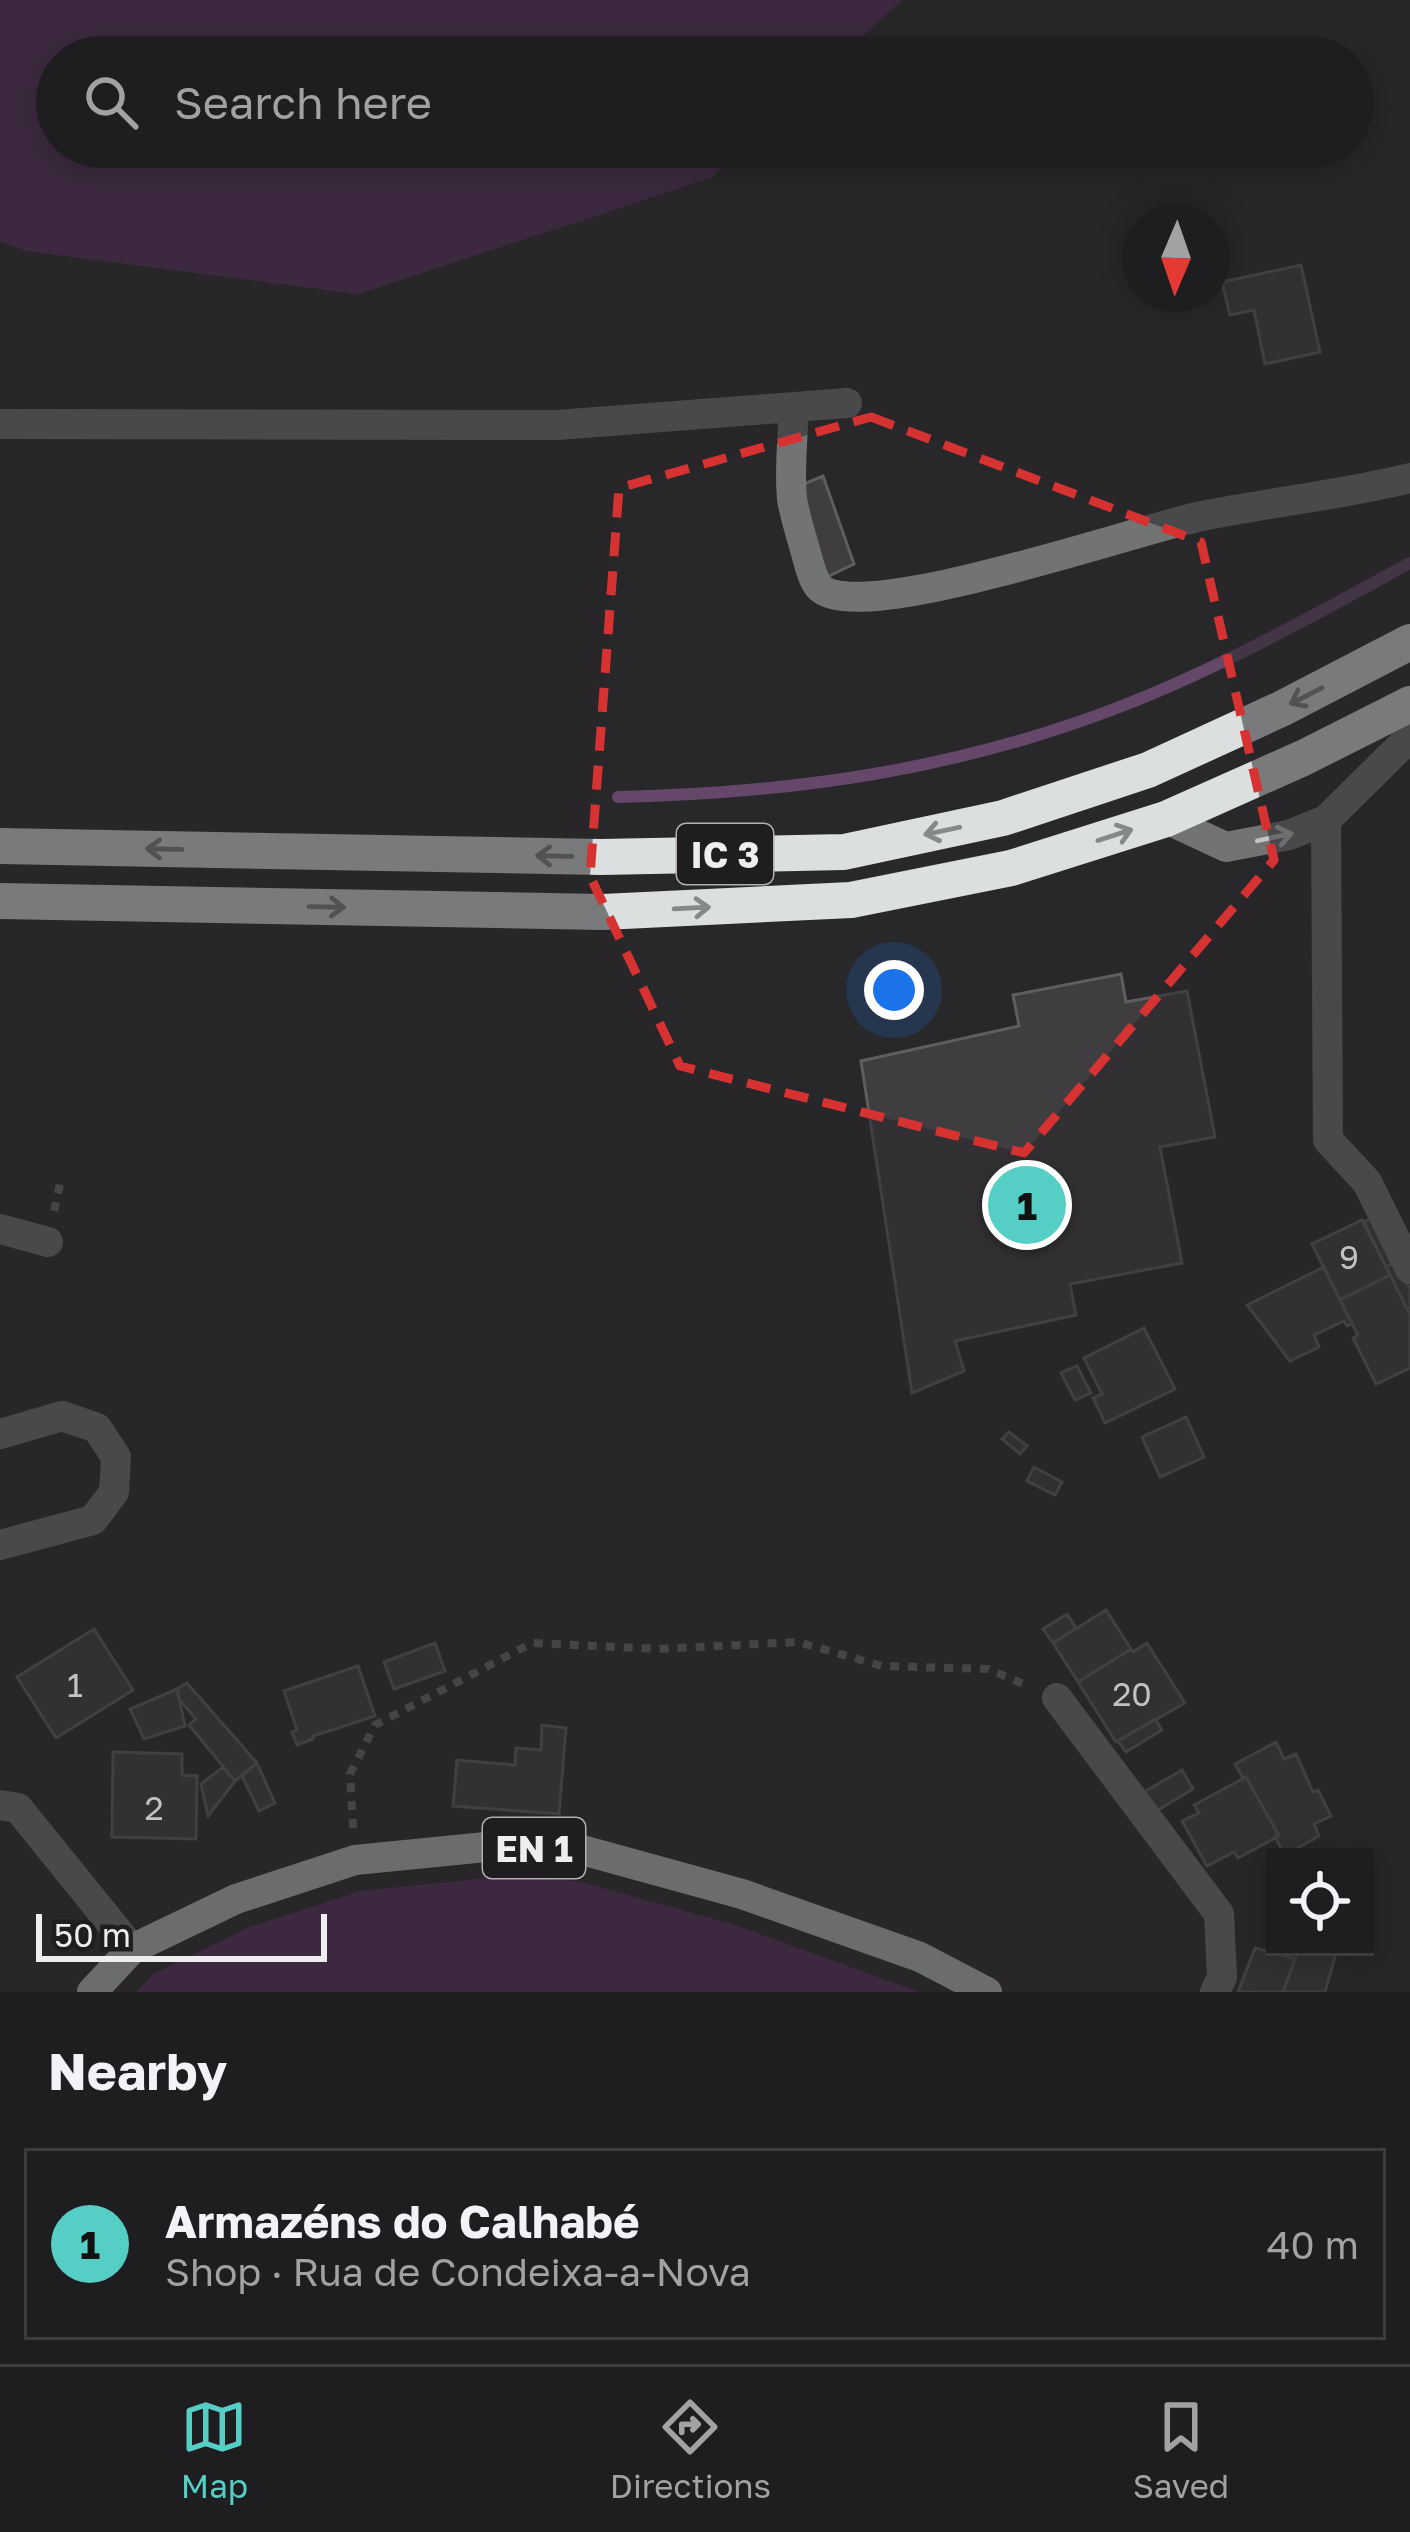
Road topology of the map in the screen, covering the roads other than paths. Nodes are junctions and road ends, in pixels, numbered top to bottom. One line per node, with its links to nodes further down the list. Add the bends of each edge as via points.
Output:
1 (847, 403): 2 (street)
2 (794, 407): 3 (street, via 557,425); 4 (street, via 792,501 811,570 832,596 959,583 1200,516)
3 (0, 424)
4 (1410, 478)
5 (1410, 642): 10 (highway, IC 3, one-way to 10, via 1148,770 1003,818 844,852 602,857)
6 (1410, 704): 8 (highway, IC 3)
7 (1410, 733): 9 (street)
8 (1166, 819): 9 (street, one-way to 9, via 1226,847); 11 (highway, IC 3, one-way to 8, via 603,912 851,900 1010,868)
9 (1326, 820): 14 (street, via 1328,1140 1366,1182)
10 (0, 846)
11 (0, 901)
12 (0, 1228): 13 (street)
13 (48, 1242)
14 (1410, 1269)
15 (0, 1433): 16 (street, via 62,1416 97,1428 116,1457 114,1492 93,1520)
16 (0, 1545)
17 (1057, 1698): 22 (street, via 1219,1914 1222,1977)
18 (0, 1804): 19 (street, via 18,1808)
19 (133, 1949): 20 (main road, EN 1); 21 (main road, EN 1, via 236,1899 355,1859 496,1846 581,1850 764,1901 920,1957)
20 (92, 1992)
21 (987, 1992)
22 (1215, 1992)

